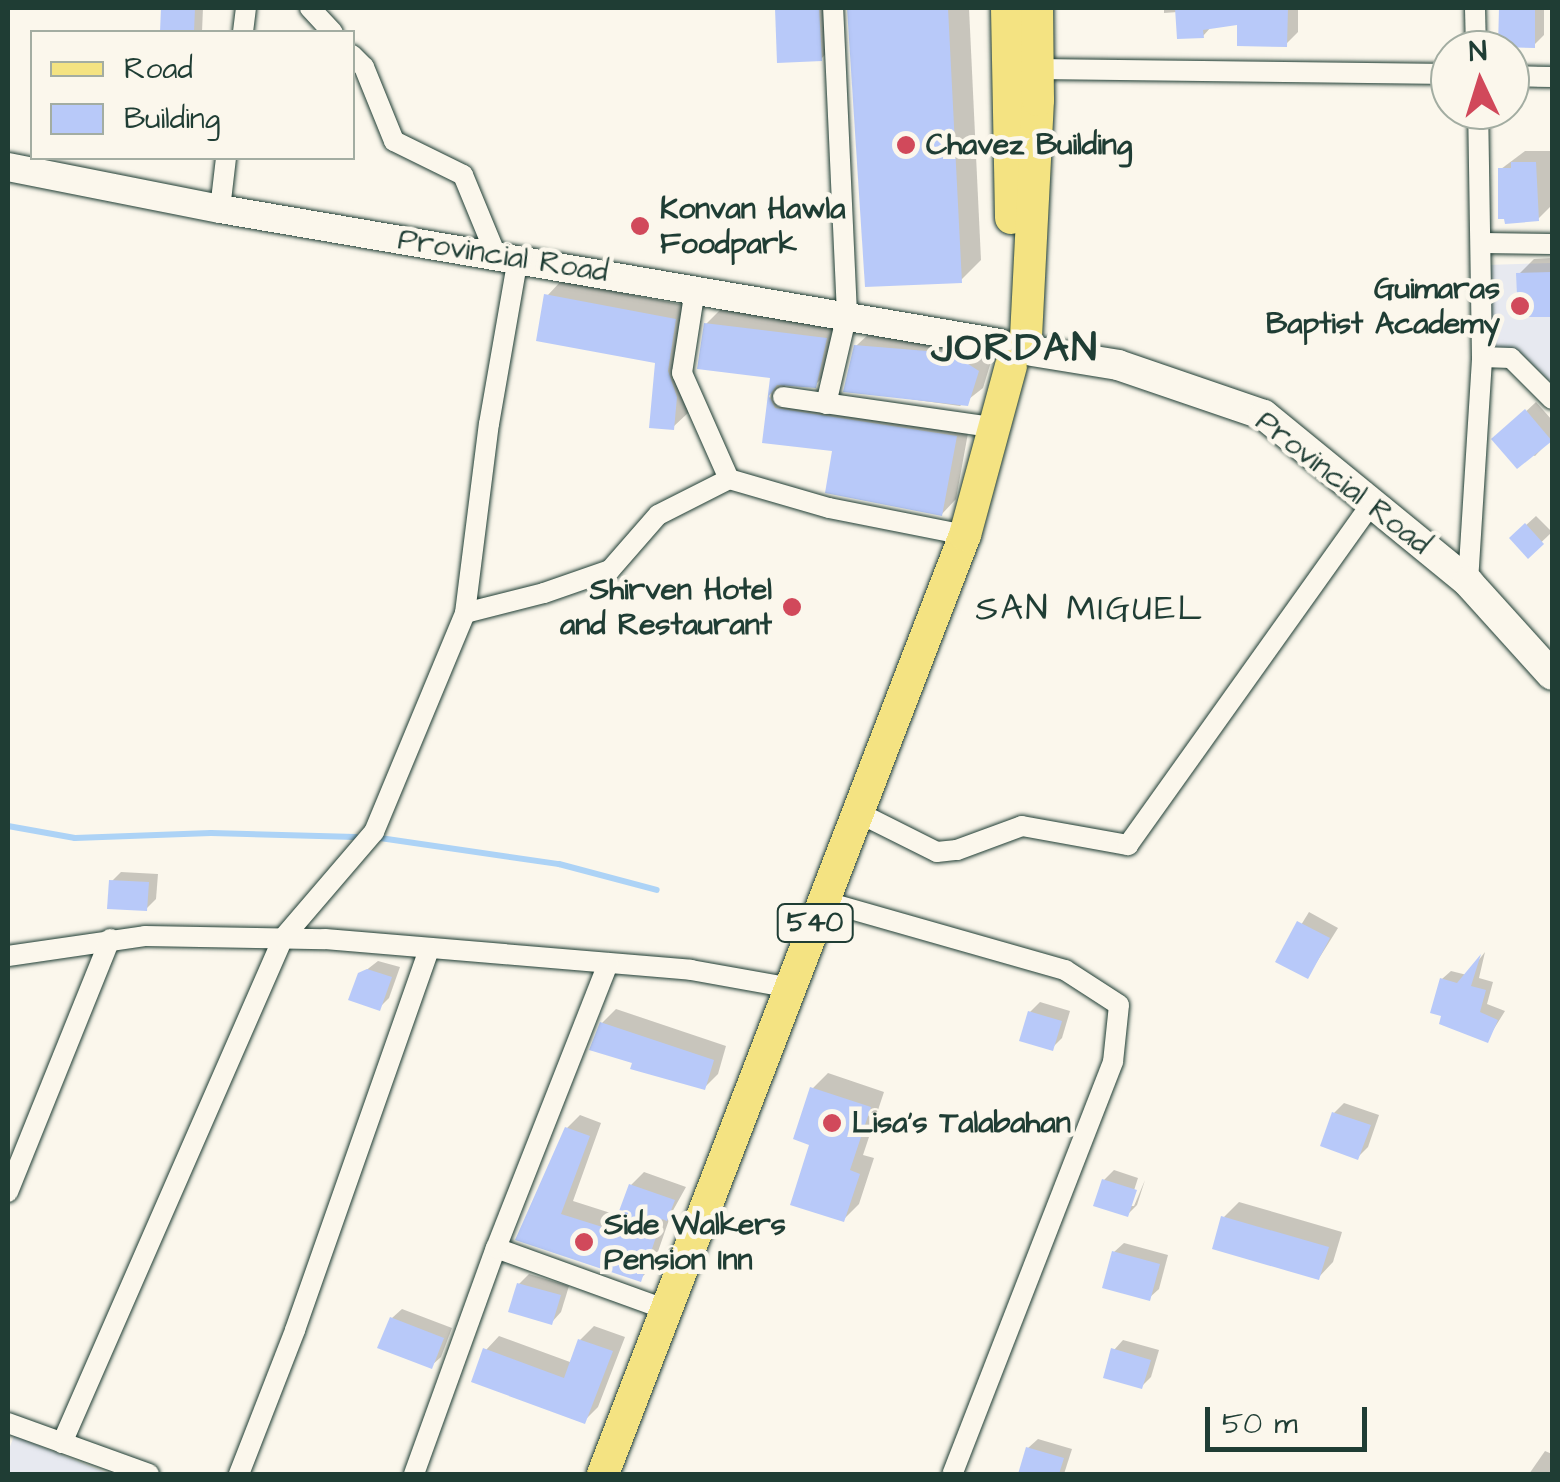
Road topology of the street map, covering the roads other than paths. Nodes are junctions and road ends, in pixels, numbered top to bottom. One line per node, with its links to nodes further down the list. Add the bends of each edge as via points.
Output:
1 (310, 8): 5 (street)
2 (833, 8): 17 (street)
3 (1007, 8): 18 (main road, 540)
4 (1037, 8): 7 (main road, 540)
5 (330, 30)
6 (355, 57): 15 (street, via 394,141 463,174)
7 (1037, 69): 8 (street); 18 (main road, 540)
8 (1430, 74)
9 (1479, 130): 13 (street)
10 (226, 160): 12 (street)
11 (8, 167): 12 (street, Provincial Road)
12 (220, 209): 15 (street, Provincial Road)
13 (1483, 243): 14 (street); 19 (street)
14 (1552, 244)
15 (507, 257): 16 (street, Provincial Road); 28 (street)
16 (695, 288): 17 (street, Provincial Road); 24 (street, via 682,372)
17 (847, 314): 18 (street, Provincial Road); 22 (street)
18 (1016, 346): 23 (main road, 540); 25 (main road, Provincial Road, via 1118,365 1264,415)
19 (1482, 357): 21 (street, via 1511,358); 27 (street)
20 (782, 397): 22 (street)
21 (1552, 399)
22 (826, 404): 23 (street)
23 (996, 428): 26 (main road, 540)
24 (729, 479): 26 (street, via 829,508); 28 (street, via 658,515 610,570)
25 (1372, 502): 27 (main road, Provincial Road); 30 (street, via 1128,845 1022,826 937,852)
26 (965, 535): 30 (main road, 540)
27 (1468, 582): 29 (main road, Provincial Road)
28 (465, 613): 32 (street, via 374,832)
29 (1552, 675)
30 (858, 812): 31 (main road, 540)
31 (823, 900): 37 (main road, 540); 47 (street, via 1065,970 1120,1005 1114,1062)
32 (282, 938): 33 (street); 34 (street); 42 (street)
33 (110, 939): 35 (street); 38 (street)
34 (429, 949): 36 (street); 44 (street)
35 (8, 956)
36 (608, 962): 37 (street); 39 (street)
37 (792, 988): 40 (main road, 540)
38 (8, 1192)
39 (496, 1248): 40 (street); 45 (street)
40 (667, 1310): 46 (main road, 540)
41 (8, 1423): 42 (street)
42 (62, 1443): 43 (street)
43 (149, 1474)
44 (239, 1474)
45 (414, 1474)
46 (605, 1474)
47 (952, 1474)

